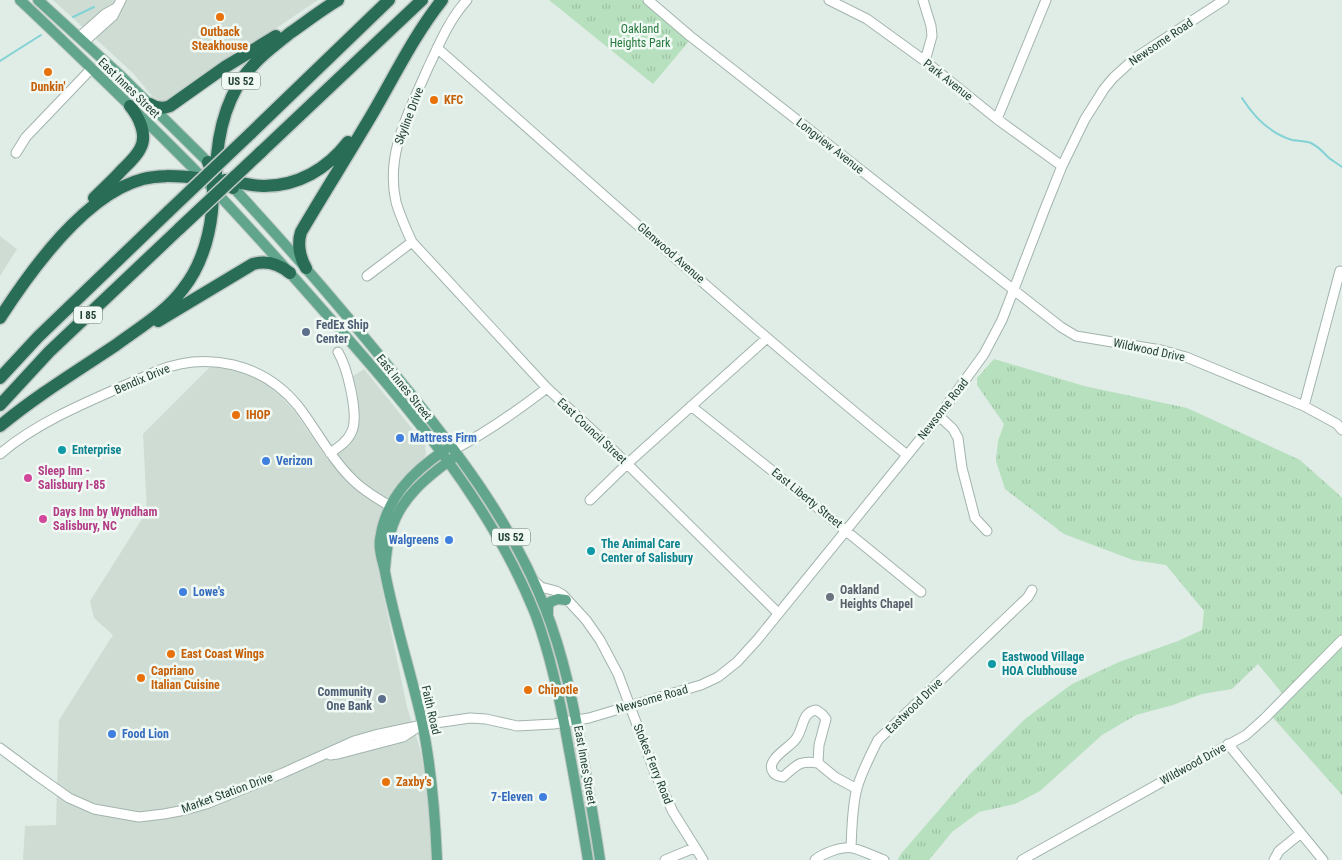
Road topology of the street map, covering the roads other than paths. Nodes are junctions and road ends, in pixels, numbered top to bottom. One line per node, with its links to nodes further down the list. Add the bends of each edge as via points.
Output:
1 (20, 0): 17 (main road, East Innes Street)
2 (38, 0): 14 (main road, East Innes Street)
3 (389, 0): 36 (highway, I 85, bridge, via 38,337)
4 (422, 0): 38 (highway, I 85, bridge, via 50,352)
5 (442, 0): 18 (highway, US 52)
6 (467, 0): 15 (street, Skyline Drive, via 449,23)
7 (648, 0): 31 (street, Longview Avenue)
8 (829, 0): 16 (street, Park Avenue, via 866,19)
9 (923, 0): 16 (street, via 932,26)
10 (1046, 0): 21 (street)
11 (1224, 0): 23 (street, Newsome Road, via 1135,58 1113,78 1085,119)
12 (335, 2): 19 (highway, via 231,64 170,106 160,108); 24 (highway, US 52, via 267,51 241,81 224,117)
13 (119, 4): 14 (street, via 110,19)
14 (82, 39): 19 (main road, East Innes Street)
15 (437, 48): 25 (street, Skyline Drive, via 402,127 396,150 396,201); 33 (street, Glenwood Avenue)
16 (924, 61): 21 (street, Park Avenue)
17 (92, 68): 20 (main road, East Innes Street); 22 (street, via 23,140)
18 (393, 76): 24 (highway, via 344,147 319,170 298,180 276,185); 27 (highway, US 52, via 301,231 300,247)
19 (150, 104): 24 (main road, East Innes Street)
20 (130, 106): 24 (main road, East Innes Street); 26 (highway, via 143,130 140,151 74,218)
21 (997, 119): 23 (street, Park Avenue)
22 (16, 153)
23 (1062, 166): 31 (street, Newsome Road)
24 (214, 179): 26 (highway, via 161,176 123,187 86,213); 27 (main road, East Innes Street); 29 (main road, East Innes Street / US 52); 35 (highway, via 208,238 186,285 154,317)
25 (412, 242): 30 (street); 37 (street, East Council Street)
26 (40, 260): 32 (highway)
27 (306, 268): 44 (main road, East Innes Street / US 52)
28 (1340, 271): 40 (street)
29 (290, 273): 35 (highway, via 274,264 253,264); 45 (main road, East Innes Street / US 52)
30 (367, 276)
31 (1013, 291): 40 (street, Wildwood Drive, via 1076,336 1186,357); 41 (street, Newsome Road, via 984,354)
32 (0, 318)
33 (767, 338): 39 (street); 48 (street, Glenwood Avenue)
34 (338, 352): 46 (street, via 346,368 355,420 348,438)
35 (87, 364): 42 (highway)
36 (0, 378)
37 (547, 388): 44 (street, via 470,442); 50 (street, East Council Street)
38 (0, 405)
39 (691, 406): 50 (street); 53 (street, East Liberty Street)
40 (1304, 406): 43 (street, Wildwood Drive, via 1338,424)
41 (939, 416): 48 (street, Newsome Road); 54 (street, via 958,438 975,518)
42 (0, 426)
43 (1342, 430)
44 (453, 450): 45 (main road); 49 (main road, Faith Road, via 453,458); 56 (main road, East Innes Street / US 52, via 495,510)
45 (441, 452): 49 (main road, East Innes Street / US 52); 52 (main road, Faith Road, via 406,481)
46 (330, 453): 47 (street, Bendix Drive, via 281,388 231,364 197,361 157,371 48,422); 52 (street, Bendix Drive, via 355,483)
47 (0, 454)
48 (907, 455): 53 (street, Newsome Road)
49 (448, 462): 55 (main road, Faith Road, via 413,492 399,510 390,534); 65 (main road, East Innes Street / US 52, via 489,522 526,594 550,659)
50 (627, 464): 51 (street); 60 (street, East Council Street)
51 (590, 500)
52 (390, 506): 55 (main road, Faith Road, via 380,544)
53 (847, 530): 57 (street, East Liberty Street); 60 (street, Newsome Road)
54 (987, 531)
55 (385, 569): 66 (main road, Faith Road)
56 (533, 580): 59 (street, Stokes Ferry Road, via 541,587 561,594); 61 (main road, East Innes Street / US 52)
57 (921, 592)
58 (1031, 592): 70 (street, Eastwood Drive, via 878,740)
59 (566, 600): 61 (main road, via 558,598 550,602); 63 (street, Stokes Ferry Road, via 600,640)
60 (778, 613): 63 (street, Newsome Road, via 742,656 718,677 690,689)
61 (549, 619): 64 (main road, East Innes Street / US 52)
62 (1342, 640): 67 (street, Wildwood Drive, via 1265,718 1246,735)
63 (630, 706): 64 (street, Newsome Road); 73 (street, Stokes Ferry Road, via 655,773)
64 (576, 720): 65 (street, Newsome Road); 76 (main road, East Innes Street / US 52)
65 (565, 722): 66 (street, Market Station Drive, via 524,726 470,718); 75 (main road, East Innes Street / US 52)
66 (422, 725): 68 (street, Market Station Drive, via 403,737 320,756 206,804 139,817 94,809 69,798); 74 (main road, Faith Road, via 432,780)
67 (1228, 744): 71 (street); 81 (street, Wildwood Drive)
68 (0, 748)
69 (818, 764): 69 (street, via 826,718 816,710 806,716 797,739 772,761 771,767 773,772 783,777 799,763); 70 (street)
70 (857, 789): 72 (street, Eastwood Drive)
71 (1301, 833): 82 (street, via 1279,851); 83 (street)
72 (851, 847): 79 (street, via 822,854); 80 (street)
73 (694, 848): 77 (street); 78 (street, Stokes Ferry Road)
74 (437, 860)
75 (588, 860)
76 (600, 860)
77 (664, 860)
78 (703, 860)
79 (815, 860)
80 (884, 860)
81 (1022, 860)
82 (1274, 860)
83 (1323, 860)

